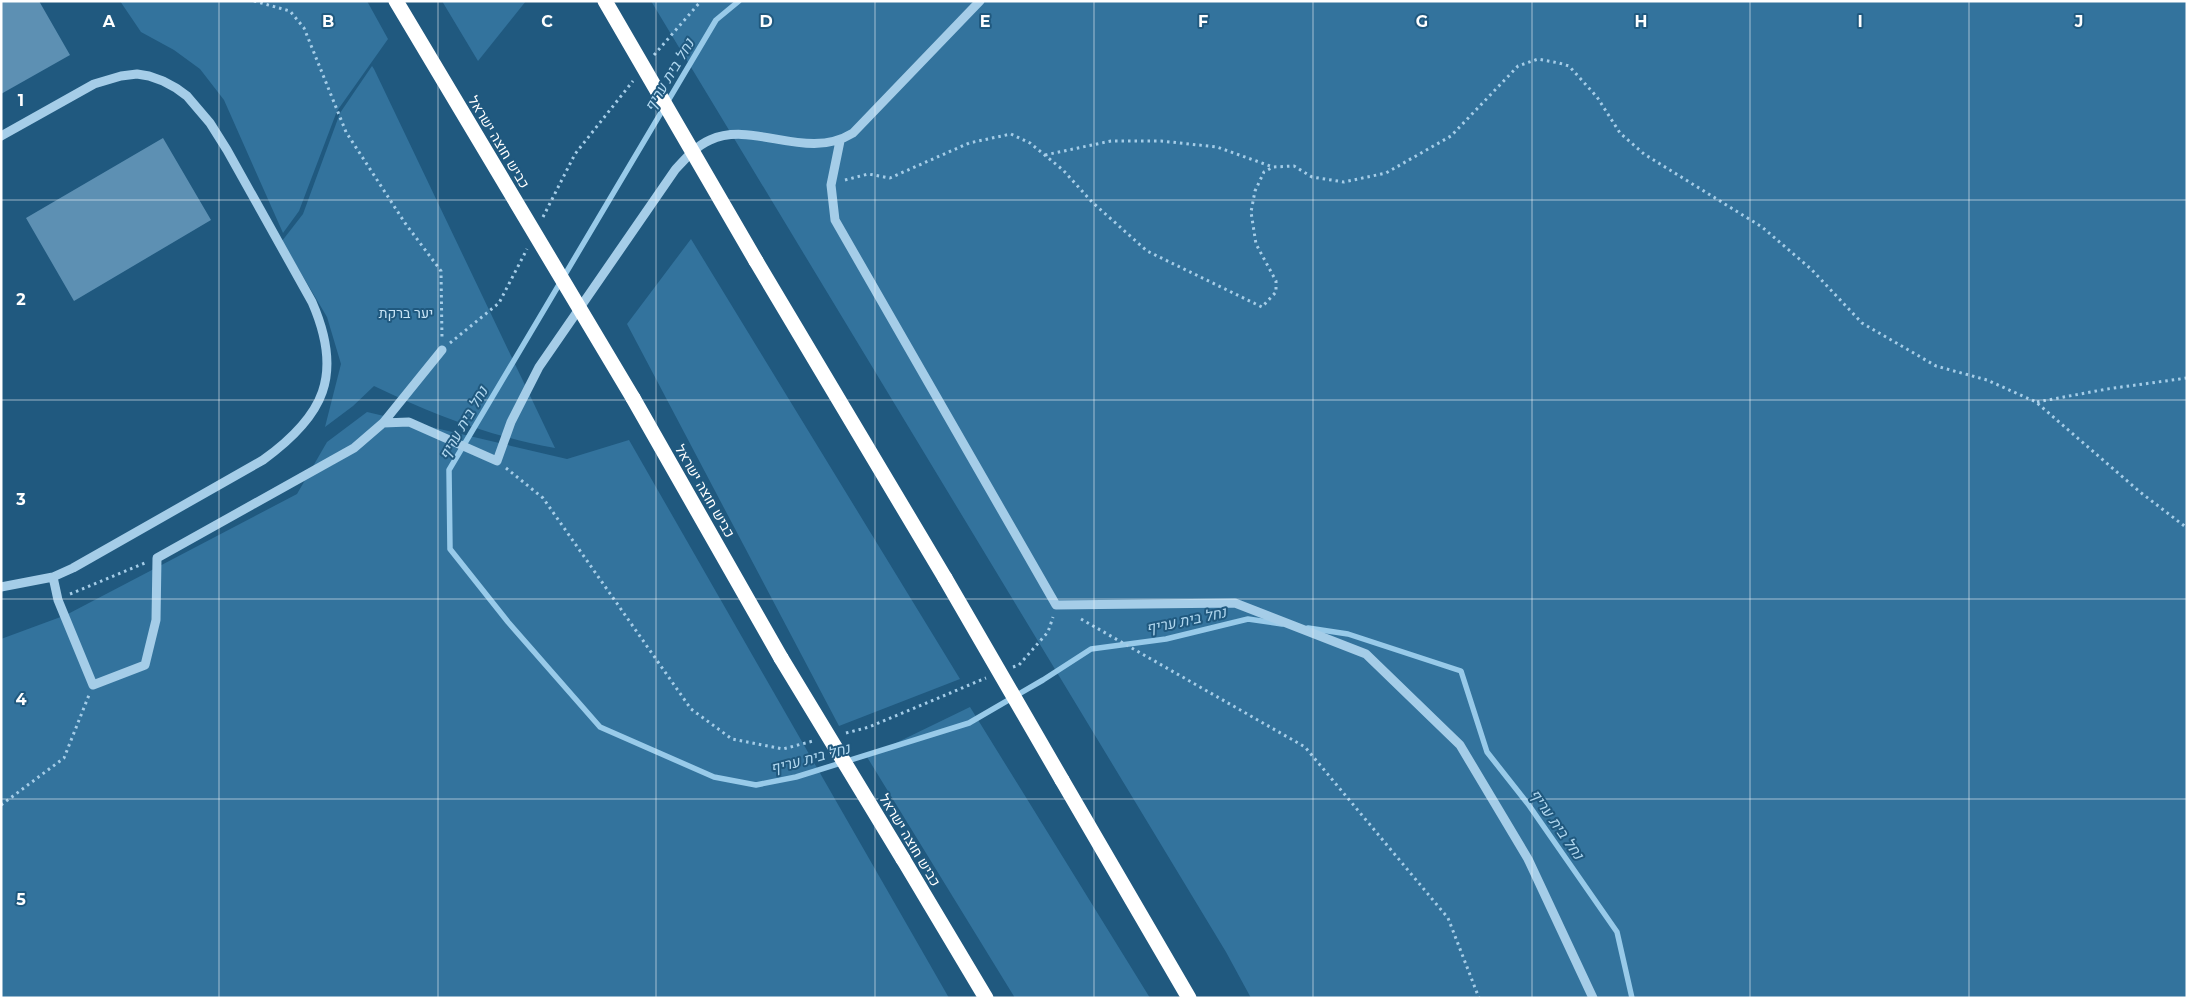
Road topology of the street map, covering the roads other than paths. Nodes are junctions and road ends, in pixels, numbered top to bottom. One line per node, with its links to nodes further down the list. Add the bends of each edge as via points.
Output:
1 (396, 1): 10 (highway, כביש חוצה ישראל, bridge, via 633,398 781,658)
2 (605, 1): 11 (highway, bridge)
3 (980, 1): 5 (street, via 853,133)
4 (1, 136): 8 (street, via 105,80 136,74 176,88 199,109 227,150 312,302 325,345 324,386 318,404 308,421 283,446 127,538)
5 (840, 141): 7 (street, via 800,144 730,134 710,140 693,151 675,170 539,367 511,422 498,461 409,422); 12 (street, via 831,185 835,220 1056,604 1235,603 1366,654 1460,745 1528,859)
6 (442, 350): 7 (street)
7 (383, 423): 8 (street, via 354,448 157,558 156,620 145,665 93,685 58,600)
8 (52, 577): 9 (street)
9 (1, 588)
10 (986, 998)
11 (1188, 998)
12 (1592, 998)

